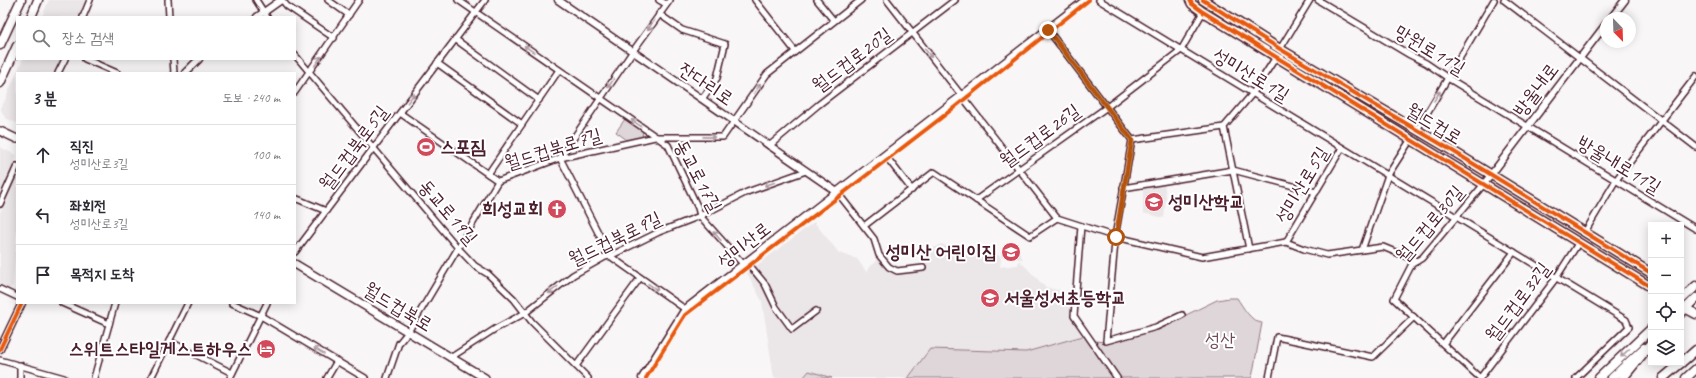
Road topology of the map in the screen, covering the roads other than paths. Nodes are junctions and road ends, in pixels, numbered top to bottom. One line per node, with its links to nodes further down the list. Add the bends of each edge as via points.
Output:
1 (21, 0): 43 (main road)
2 (38, 0): 34 (main road)
3 (90, 0): 35 (street)
4 (168, 0): 36 (street)
5 (256, 0): 33 (street)
6 (282, 0): 33 (street); 41 (street, via 286,6)
7 (328, 0): 31 (street)
8 (359, 0): 31 (street)
9 (458, 0): 28 (street, 동교로17길)
10 (486, 0): 28 (street, 월드컵북로5길)
11 (558, 0): 46 (street, 잔다리로)
12 (659, 0): 27 (street)
13 (755, 0): 48 (street)
14 (818, 0): 37 (street)
15 (861, 0): 37 (street)
16 (887, 0): 40 (street)
17 (955, 0): 40 (street, 월드컵로20길)
18 (1085, 0): 38 (street, 성미산로)
19 (1099, 0): 47 (street, 성미산로1길)
20 (1190, 0): 29 (main road, 월드컵로)
21 (1310, 0): 45 (street)
22 (1318, 0): 64 (street, 망원로11길)
23 (1494, 0): 64 (street)
24 (1504, 0): 51 (street)
25 (1625, 0): 30 (street)
26 (1207, 1): 45 (main road, 월드컵로)
27 (668, 2): 32 (street)
28 (476, 12): 42 (street, 월드컵북로5길); 57 (street, 동교로17길, one-way to 28)
29 (1203, 12): 47 (street, 월드컵로26길); 50 (main road, 월드컵로)
30 (1616, 12)
31 (349, 14): 41 (street)
32 (659, 14): 46 (street, one-way to 46); 70 (street, via 682,30 725,44 717,78)
33 (265, 15)
34 (31, 16)
35 (83, 16)
36 (169, 16)
37 (834, 21): 48 (street)
38 (1048, 30): 68 (street, 성미산로); 72 (street)
39 (1600, 32): 51 (street, 방울내로)
40 (912, 33): 68 (street, one-way to 68); 85 (street, 월드컵로20길)
41 (334, 38): 62 (street, one-way to 41)
42 (455, 39): 56 (street, 월드컵북로5길); 71 (street)
43 (0, 45)
44 (16, 48): 65 (main road)
45 (1280, 49): 79 (main road, 월드컵로)
46 (633, 50): 69 (street, one-way to 69); 70 (street, 잔다리로)
47 (1181, 50): 67 (street, 성미산로1길); 72 (street, 월드컵로26길)
48 (795, 52): 75 (street, one-way to 48, via 767,74)
49 (296, 56): 62 (street, 동교로19길)
50 (1276, 57): 67 (street); 84 (main road, 월드컵로)
51 (1580, 58): 74 (street); 78 (street, 방울내로)
52 (64, 60): 58 (street)
53 (88, 60): 59 (street)
54 (173, 60): 60 (street)
55 (198, 60): 61 (street)
56 (437, 63): 73 (street, 월드컵북로5길, one-way to 56); 76 (street)
57 (559, 70): 69 (street, 동교로17길); 71 (street)
58 (58, 72)
59 (115, 72)
60 (174, 72)
61 (186, 72)
62 (310, 72): 66 (street); 87 (street, 동교로19길)
63 (1696, 76): 74 (street)
64 (1448, 78): 78 (street, 망원로11길); 79 (street, one-way to 64)
65 (0, 84)
66 (296, 91)
67 (1253, 93): 77 (street); 88 (street, 성미산로1길)
68 (962, 96): 89 (street, 성미산로); 94 (street)
69 (601, 99): 81 (street, 동교로17길, one-way to 69); 91 (street)
70 (702, 99): 75 (street, 잔다리로)
71 (539, 100): 76 (street)
72 (1107, 107): 83 (street); 94 (street, 월드컵로26길)
73 (400, 113): 87 (street, 월드컵북로5길); 97 (street)
74 (1662, 120): 86 (street); 100 (street)
75 (734, 121): 81 (street, 월드컵북로7길, one-way to 75, via 723,137); 85 (street, 잔다리로)
76 (522, 124): 97 (street)
77 (1224, 127): 83 (street); 95 (street)
78 (1527, 127): 99 (street, 방울내로); 100 (street, 방울내로11길)
79 (1417, 130): 90 (main road, 월드컵로)
80 (0, 131): 82 (main road)
81 (655, 137): 91 (street, 월드컵북로7길); 113 (street, 동교로17길, via 668,144)
82 (16, 139)
83 (1132, 140): 103 (street)
84 (1411, 140): 92 (main road, 월드컵로); 98 (street, 월드컵로)
85 (769, 146): 96 (street, 잔다리로)
86 (1696, 147)
87 (374, 148): 112 (street, 월드컵북로5길); 123 (street, 동교로19길)
88 (1342, 148): 98 (street, 성미산로1길); 107 (street, 성미산로5길)
89 (885, 155): 104 (street); 106 (street, 성미산로)
90 (1458, 155): 92 (main road); 99 (main road, 월드컵로)
91 (560, 158): 101 (street, 월드컵북로7길); 128 (street)
92 (1453, 164): 102 (main road, 월드컵로)
93 (16, 168): 111 (street)
94 (1020, 169): 109 (street, 월드컵로26길); 115 (street)
95 (1233, 170): 103 (street); 107 (street); 124 (street)
96 (806, 171): 106 (street, 잔다리로); 113 (street, 월드컵북로9길, one-way to 113, via 747,192)
97 (488, 174): 101 (street)
98 (1388, 175): 114 (street, 성미산로1길); 125 (street)
99 (1491, 175): 102 (street, 월드컵로30길); 105 (main road, 월드컵로)
100 (1616, 180): 118 (street, 방울내로11길); 119 (street)
101 (498, 181): 123 (street, 월드컵북로7길)
102 (1484, 184): 110 (main road, 월드컵로); 114 (street, 월드컵로30길)
103 (1123, 188): 120 (street)
104 (912, 190): 109 (street, via 934,172); 116 (street)
105 (1517, 191): 110 (main road); 119 (main road, 월드컵로)
106 (837, 192): 116 (street); 130 (street, 성미산로)
107 (1316, 192): 121 (street, 성미산로5길)
108 (296, 198): 112 (street)
109 (976, 200): 115 (street, via 1030,236)
110 (1512, 201): 122 (main road, 월드컵로)
111 (0, 204)
112 (326, 211): 126 (street, 월드컵북로5길)
113 (700, 216): 128 (street, 월드컵북로9길, via 659,232); 130 (street, 동교로17길, one-way to 113)
114 (1456, 217): 127 (street, 성미산로1길); 129 (street, 월드컵로30길)
115 (1057, 218): 117 (street, 성미산로5길)
116 (864, 226): 132 (street, via 874,239 879,255 890,267 897,271)
117 (1081, 226): 120 (street, 성미산로5길); 186 (street, via 1074,316)
118 (1696, 229)
119 (1585, 232): 133 (main road, 월드컵로)
120 (1116, 237): 124 (street, 성미산로5길, via 1202,257); 155 (street, via 1106,341 1156,327)
121 (1286, 242): 124 (street, 성미산로5길); 125 (street, via 1327,255)
122 (1579, 242): 135 (street, 월드컵로32길); 136 (main road, 월드컵로)
123 (458, 248): 153 (street, 동교로19길); 160 (street, 월드컵북로7길)
124 (1249, 249)
125 (1362, 250): 129 (street, via 1383,247)
126 (296, 251)
127 (1514, 252): 135 (street, 성미산로1길); 162 (street)
128 (610, 256): 134 (street); 153 (street, 월드컵북로9길, one-way to 153, via 573,275)
129 (1417, 261): 157 (street, 월드컵로30길, via 1412,264 1394,299)
130 (746, 263): 150 (street, 성미산로); 152 (street, 동교로17길, via 765,284 776,307 792,329)
131 (296, 265): 160 (main road, 월드컵북로)
132 (923, 268)
133 (1648, 271)
134 (640, 278): 150 (street, one-way to 150); 172 (street)
135 (1556, 278): 188 (street, 월드컵로32길); 189 (street, 성미산로1길, via 1626,320 1629,327)
136 (1648, 285)
137 (1696, 286): 139 (main road)
138 (0, 290): 141 (street)
139 (1684, 295)
140 (1684, 296): 142 (main road)
141 (16, 297)
142 (1695, 299): 149 (main road)
143 (22, 304): 165 (street)
144 (64, 304): 158 (street)
145 (115, 304): 158 (street)
146 (187, 304): 161 (street)
147 (234, 304): 156 (street)
148 (267, 304): 156 (street)
149 (1684, 307)
150 (685, 309): 185 (street, 성미산로)
151 (1684, 310): 154 (main road)
152 (816, 311)
153 (525, 312): 167 (street, 월드컵북로9길); 172 (street, 동교로19길)
154 (1696, 314)
155 (1182, 315)
156 (261, 316): 170 (street, one-way to 156); 175 (street)
157 (1414, 317): 162 (street, 월드컵로30길); 187 (street, via 1373,357 1277,336)
158 (109, 324): 178 (street)
159 (1650, 330): 190 (main road, one-way to 190)
160 (408, 332): 167 (main road, 월드컵북로); 182 (street, 월드컵북로7길, via 398,343)
161 (169, 340): 175 (street); 179 (street)
162 (1443, 344): 188 (street, 월드컵로30길)
163 (1648, 346): 191 (main road)
164 (1648, 347): 192 (main road)
165 (0, 348)
166 (1696, 350): 169 (main road)
167 (450, 358): 183 (main road, 월드컵북로)
168 (0, 360): 171 (street)
169 (1684, 360)
170 (337, 361): 180 (street); 181 (street)
171 (20, 365): 176 (street); 177 (street)
172 (576, 366): 184 (street, 동교로19길)
173 (1678, 366): 193 (main road)
174 (1696, 369): 194 (main road)
175 (231, 376)
176 (20, 378)
177 (64, 378)
178 (94, 378)
179 (151, 378)
180 (327, 378)
181 (364, 378)
182 (387, 378)
183 (485, 378)
184 (588, 378)
185 (642, 378)
186 (1117, 378)
187 (1269, 378)
188 (1480, 378)
189 (1576, 378)
190 (1599, 378)
191 (1612, 378)
192 (1623, 378)
193 (1664, 378)
194 (1686, 378)

